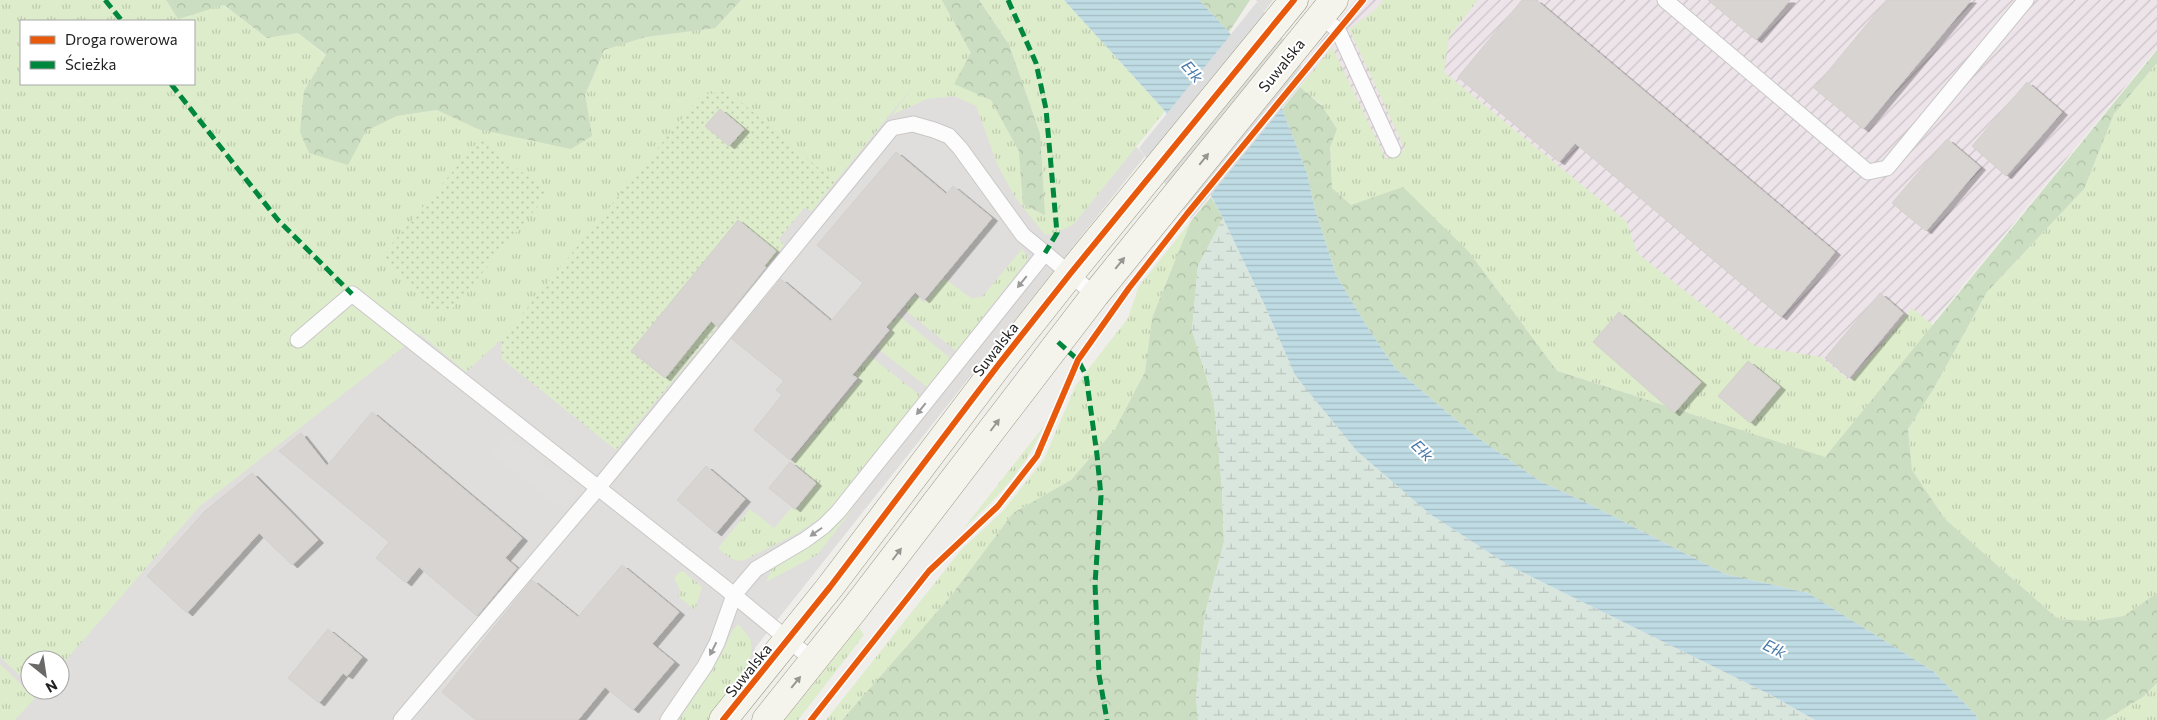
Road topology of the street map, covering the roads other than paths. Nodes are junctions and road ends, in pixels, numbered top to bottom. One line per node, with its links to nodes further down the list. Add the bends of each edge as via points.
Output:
1 (1294, 0): 7 (street, Suwalska)
2 (1665, 0): 3 (lane, via 1868,172 1887,168)
3 (2026, 0)
4 (1328, 8): 5 (lane); 8 (street, Suwalska, one-way to 4)
5 (1393, 150)
6 (1045, 254): 7 (lane); 10 (lane, via 1023,235 949,136 913,124 892,128); 11 (lane, one-way to 11, via 838,512 804,540 756,569)
7 (1070, 274): 8 (lane); 12 (street, Suwalska)
8 (1095, 295): 13 (street, Suwalska, one-way to 8)
9 (298, 340): 10 (lane, via 352,294)
10 (598, 488): 11 (lane); 14 (lane)
11 (734, 595): 12 (lane); 15 (lane, one-way to 15, via 705,666)
12 (788, 640): 13 (lane); 16 (street, Suwalska)
13 (814, 660): 17 (street, Suwalska, one-way to 13)
14 (401, 720)
15 (668, 720)
16 (723, 720)
17 (766, 720)

